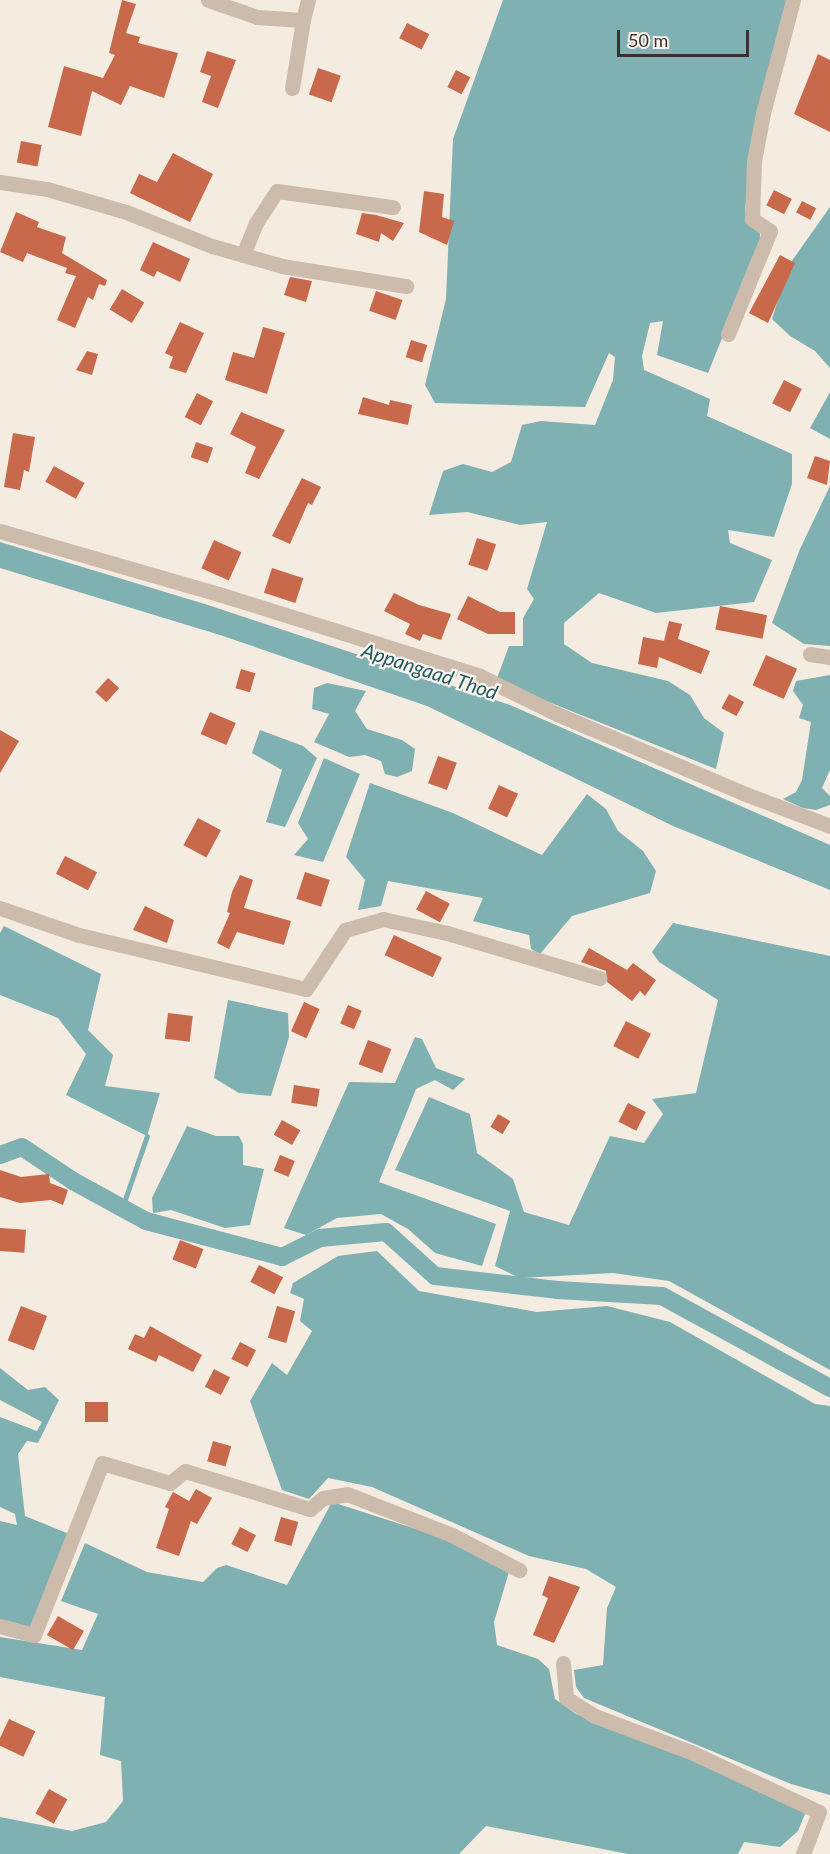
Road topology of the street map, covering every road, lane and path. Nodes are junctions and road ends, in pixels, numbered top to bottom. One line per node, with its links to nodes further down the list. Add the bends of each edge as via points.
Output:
1 (208, 0): 4 (street, via 257,17)
2 (308, 0): 4 (street)
3 (793, 0): 10 (street, via 754,161 752,219 770,231)
4 (303, 20): 5 (street)
5 (292, 88)
6 (0, 182): 8 (street, via 47,189 126,212)
7 (393, 207): 8 (street, via 277,191 256,223)
8 (243, 255): 9 (street, via 282,266)
9 (406, 286)
10 (728, 334)
11 (0, 531): 14 (street, via 480,676 557,714)
12 (810, 654): 13 (street)
13 (830, 657)
14 (830, 826)
15 (0, 908): 16 (street, via 90,938 306,989 345,930 383,919 447,933)
16 (599, 978)
17 (519, 1570): 18 (street, via 452,1534 347,1494 323,1498 310,1509 185,1472 170,1483 102,1462 34,1635)
18 (0, 1626)
19 (563, 1663): 20 (street, via 566,1698 595,1716 691,1752 819,1812)
20 (803, 1854)

